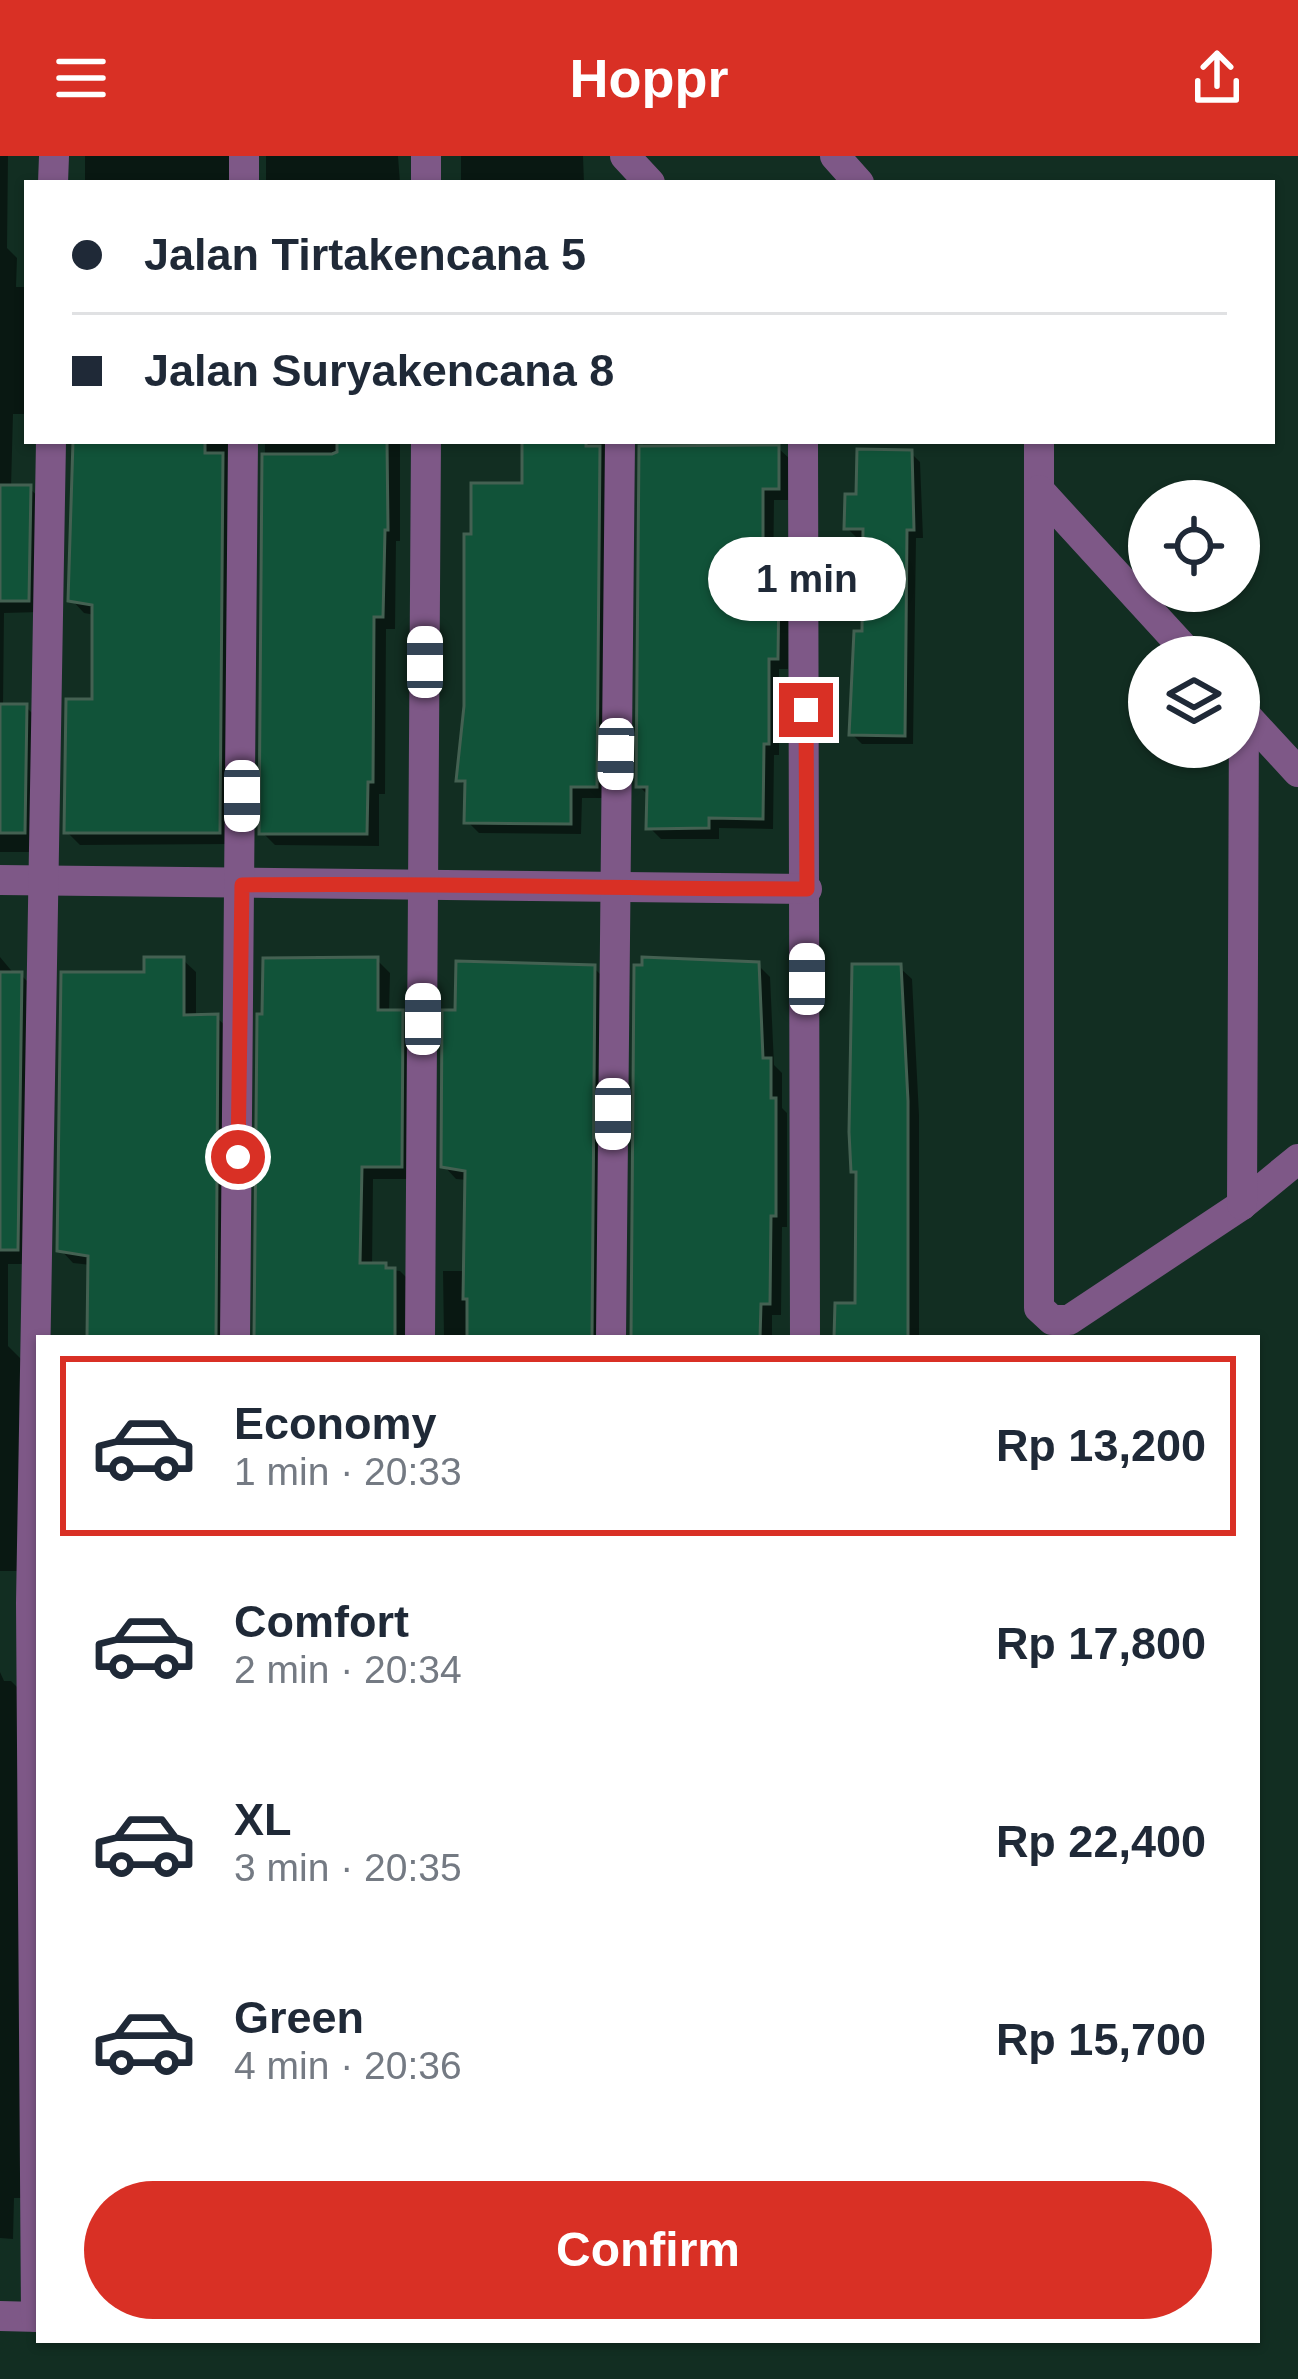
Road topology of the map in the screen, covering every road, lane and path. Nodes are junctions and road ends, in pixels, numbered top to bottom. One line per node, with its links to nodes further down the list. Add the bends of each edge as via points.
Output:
1 (624, 156): 3 (street)
2 (836, 156): 4 (street)
3 (647, 180)
4 (856, 180)
5 (51, 444): 17 (street)
6 (243, 444): 19 (street)
7 (426, 444): 18 (street)
8 (620, 444): 20 (street)
9 (803, 444): 21 (street)
10 (1039, 444): 11 (street)
11 (1039, 490): 12 (street); 23 (street, via 1039,1308 1052,1320 1069,1320)
12 (1173, 636)
13 (1260, 731): 15 (street)
14 (1241, 768): 23 (street)
15 (1298, 772)
16 (0, 880): 17 (street)
17 (46, 882): 19 (street); 28 (street)
18 (424, 882): 19 (street); 20 (street); 25 (street)
19 (242, 885): 24 (street)
20 (615, 889): 21 (street); 26 (street)
21 (807, 889): 27 (street)
22 (1297, 1164): 23 (street)
23 (1242, 1204)
24 (235, 1335)
25 (420, 1335)
26 (611, 1335)
27 (805, 1335)
28 (23, 1603): 29 (street)
29 (36, 2222)
30 (0, 2317): 31 (street)
31 (36, 2317)

